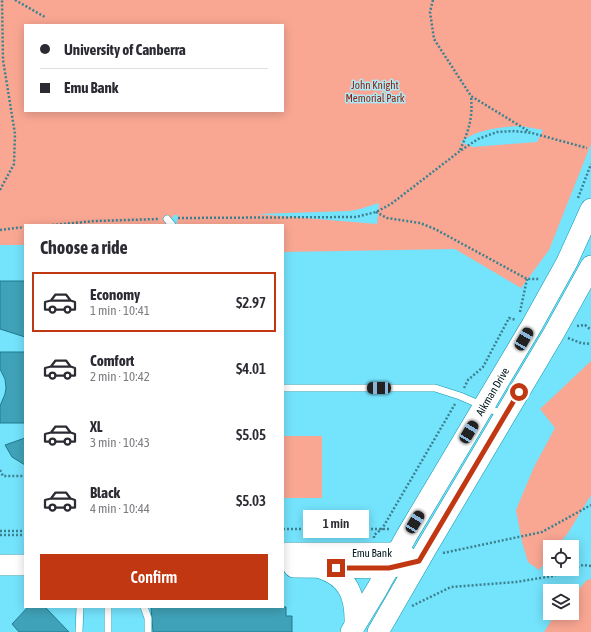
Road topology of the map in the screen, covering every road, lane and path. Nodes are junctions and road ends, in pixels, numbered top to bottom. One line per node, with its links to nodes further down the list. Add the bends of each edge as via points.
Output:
1 (2, 0): 9 (path, via 3,60 15,134 14,164)
2 (15, 0): 4 (path)
3 (433, 0): 5 (path, via 430,12 434,39)
4 (45, 17)
5 (471, 96): 6 (path); 8 (path, via 470,124)
6 (532, 133): 7 (path); 8 (path, via 497,132 478,139)
7 (587, 148)
8 (460, 151): 11 (path)
9 (0, 190)
10 (591, 209): 28 (main road, Aikman Drive, via 567,262)
11 (376, 212): 12 (path, via 356,217); 18 (path, via 387,218 420,223 435,229)
12 (166, 219): 13 (path); 14 (lane)
13 (63, 224)
14 (171, 224)
15 (24, 227): 16 (path)
16 (0, 230)
17 (591, 266): 29 (main road, Aikman Drive)
18 (527, 278): 19 (path); 20 (path)
19 (542, 279)
20 (519, 313)
21 (518, 320): 27 (path, via 509,318 483,367 468,380)
22 (574, 328): 23 (path, via 583,325)
23 (591, 330)
24 (571, 333): 25 (path, via 567,337)
25 (591, 344)
26 (284, 388): 27 (lane, via 435,388)
27 (460, 396): 28 (lane); 34 (path)
28 (484, 407): 29 (lane); 45 (main road, Aikman Drive)
29 (505, 416): 46 (main road, Aikman Drive)
30 (0, 470): 31 (path, via 3,476)
31 (24, 476)
32 (591, 505): 44 (path, via 542,532)
33 (284, 529): 34 (path)
34 (382, 529): 35 (path); 40 (path)
35 (397, 529)
36 (0, 531): 37 (path)
37 (24, 531)
38 (0, 535): 39 (path)
39 (24, 535)
40 (374, 535)
41 (284, 553): 45 (main road, Emu Bank)
42 (0, 554): 43 (main road)
43 (24, 554)
44 (439, 554)
45 (393, 560): 46 (main road, Emu Bank); 51 (main road, Emu Bank); 56 (main road, Aikman Drive)
46 (419, 561): 60 (main road, Aikman Drive)
47 (0, 565): 48 (main road)
48 (24, 565)
49 (591, 566): 52 (path, via 583,565 553,576 516,582 451,587)
50 (284, 567): 51 (main road, Emu Bank)
51 (320, 567): 56 (main road, via 337,575 354,599 356,610)
52 (409, 607)
53 (80, 608): 57 (lane)
54 (108, 608): 58 (lane)
55 (144, 608): 59 (lane, via 148,618)
56 (353, 629)
57 (79, 632)
58 (108, 632)
59 (148, 632)
60 (378, 632)

